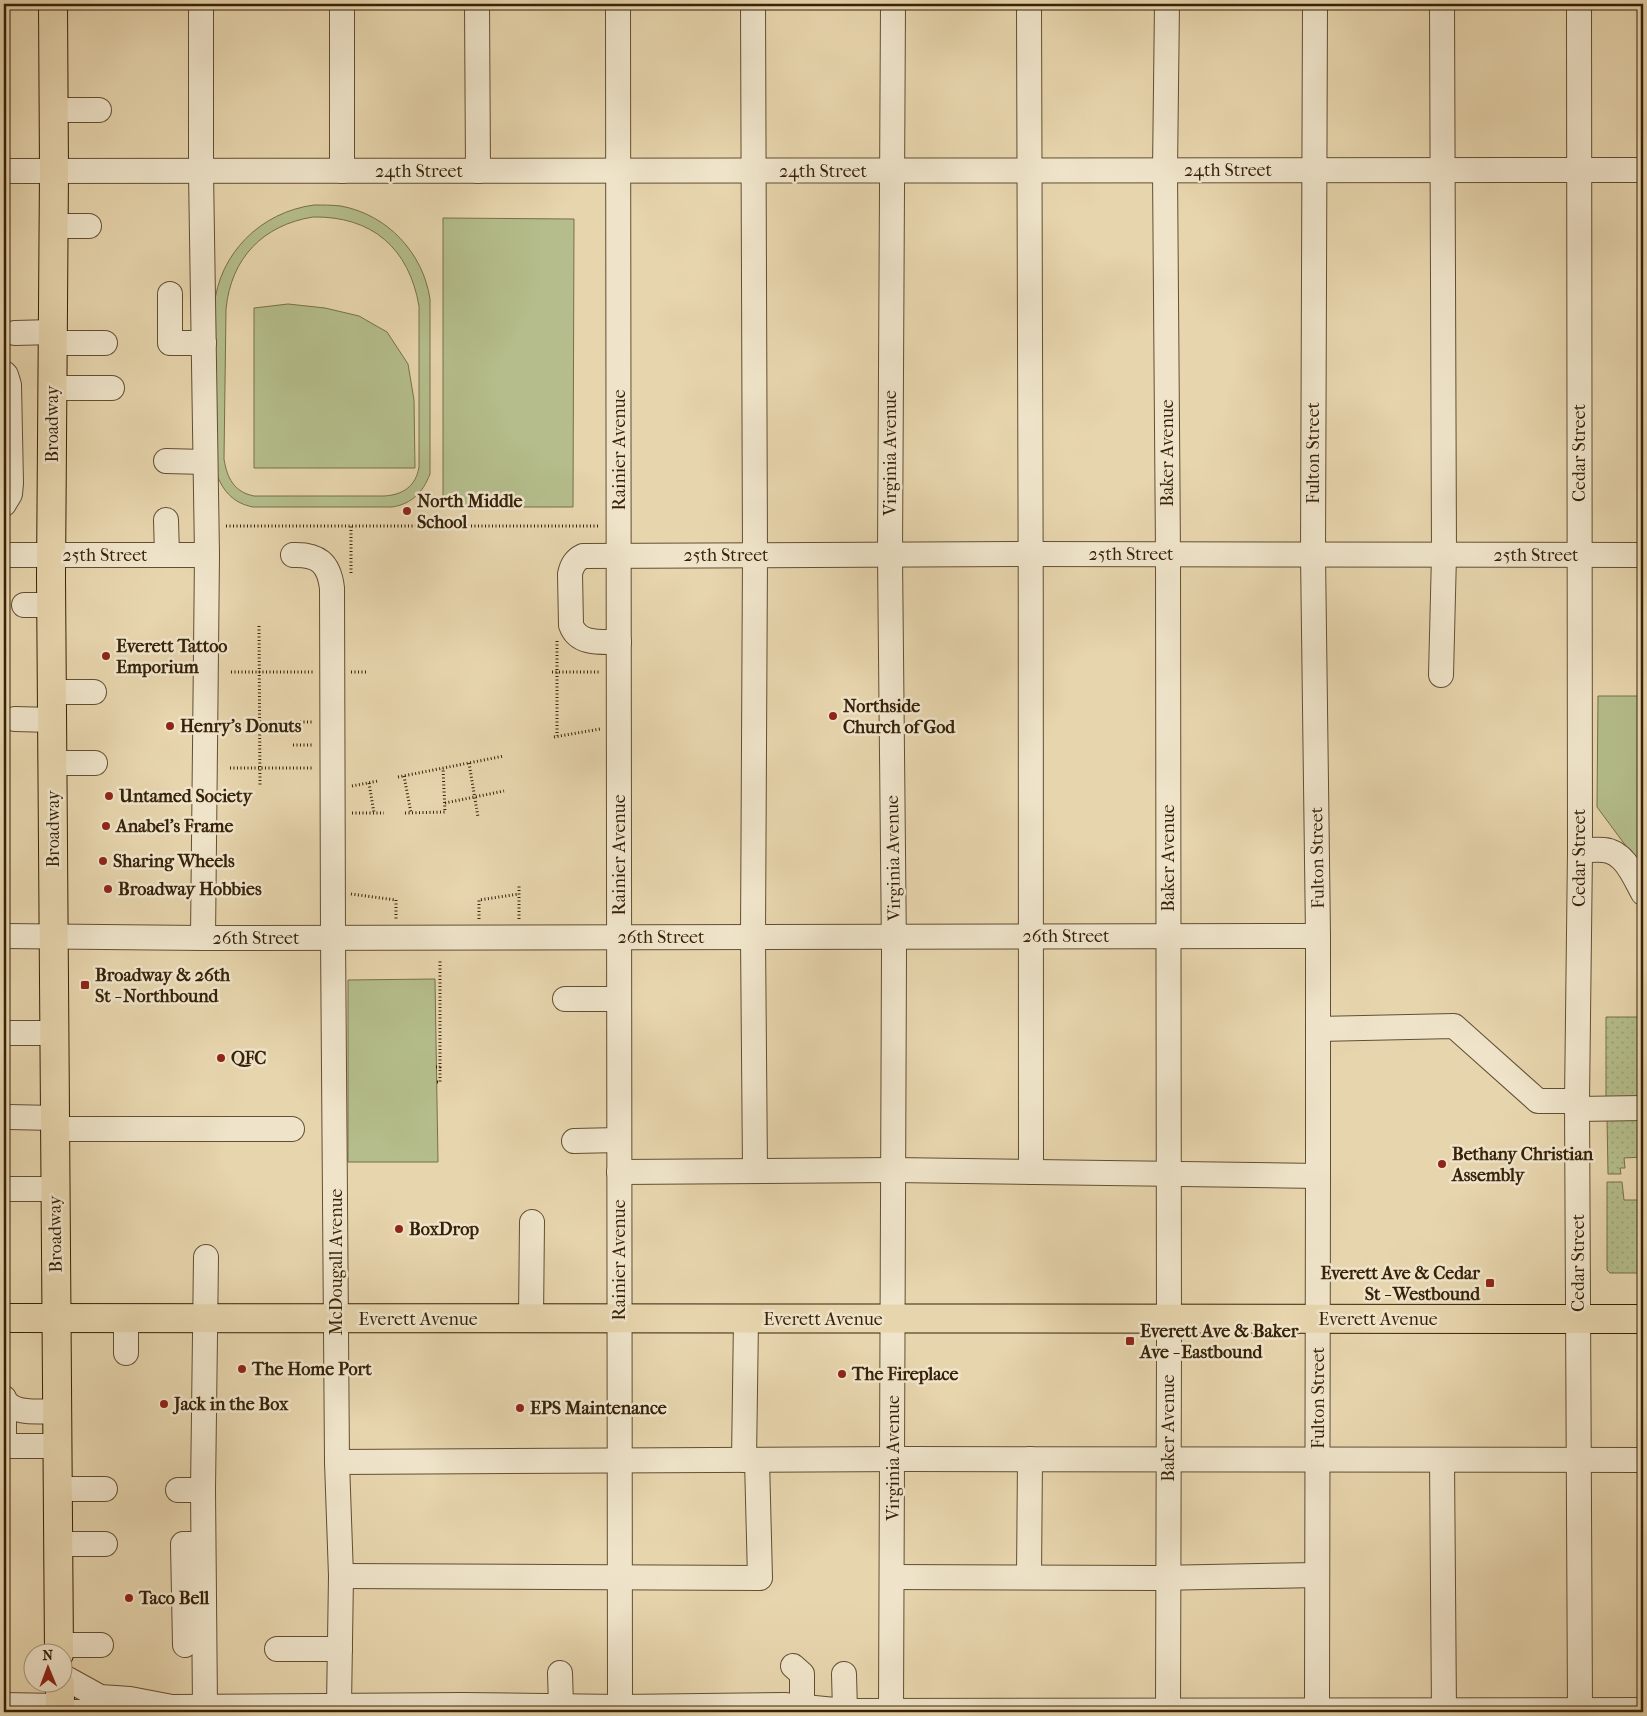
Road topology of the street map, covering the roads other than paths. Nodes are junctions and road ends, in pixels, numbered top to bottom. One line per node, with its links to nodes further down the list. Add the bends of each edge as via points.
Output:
1 (53, 4): 13 (main road, Broadway)
2 (202, 4): 28 (street)
3 (342, 4): 23 (street)
4 (478, 4): 24 (street)
5 (618, 4): 25 (street, Rainier Avenue)
6 (753, 4): 26 (street)
7 (892, 4): 27 (street, Virginia Avenue)
8 (1029, 4): 15 (street)
9 (1167, 4): 16 (street, Baker Avenue)
10 (1314, 4): 17 (street, Fulton Street)
11 (1442, 4): 18 (street)
12 (1579, 4): 19 (street, Cedar Street)
13 (54, 110): 14 (street); 22 (main road, Broadway)
14 (99, 110)
15 (1031, 170): 16 (street, 24th Street); 27 (street, 24th Street); 45 (street)
16 (1165, 170): 17 (street, 24th Street); 46 (street, Baker Avenue)
17 (1313, 170): 18 (street, 24th Street); 52 (street, Fulton Street)
18 (1442, 170): 19 (street, 24th Street); 56 (street)
19 (1580, 170): 20 (street, 24th Street); 53 (street, Cedar Street)
20 (1643, 170)
21 (4, 171): 22 (street, 24th Street)
22 (54, 171): 28 (street, 24th Street, via 117,181); 29 (main road, Broadway)
23 (342, 171): 24 (street, 24th Street); 28 (street, 24th Street)
24 (478, 171): 25 (street, 24th Street)
25 (618, 171): 26 (street, 24th Street); 44 (street, Rainier Avenue)
26 (753, 171): 27 (street, 24th Street); 51 (street)
27 (892, 171): 55 (street, Virginia Avenue)
28 (202, 172): 35 (street)
29 (53, 226): 30 (street); 33 (main road, Broadway)
30 (89, 226)
31 (170, 294): 35 (street, via 170,343)
32 (15, 333): 33 (street)
33 (52, 338): 34 (street); 37 (main road, Broadway)
34 (105, 343)
35 (204, 343): 39 (street)
36 (4, 374): 41 (street, via 9,385 11,483 10,494)
37 (52, 388): 38 (street); 48 (main road, Broadway)
38 (112, 388)
39 (198, 449): 40 (street); 50 (street)
40 (166, 461)
41 (4, 504)
42 (166, 520): 49 (street)
43 (293, 554): 78 (street, McDougall Avenue, via 313,556 322,562 331,578)
44 (619, 554): 51 (street, 25th Street); 59 (street, Rainier Avenue); 59 (street, 25th Street, via 583,556 576,560 570,574 573,631 588,641)
45 (1030, 554): 46 (street, 25th Street); 55 (street, 25th Street); 72 (street)
46 (1168, 554): 52 (street, 25th Street); 73 (street, Baker Avenue)
47 (4, 555): 48 (street, 25th Street)
48 (50, 555): 49 (street, 25th Street); 58 (main road, Broadway)
49 (166, 555): 50 (street, 25th Street)
50 (207, 555): 77 (street, via 199,692)
51 (755, 555): 55 (street, 25th Street); 76 (street)
52 (1313, 555): 56 (street, 25th Street); 74 (street, Fulton Street)
53 (1579, 555): 54 (street, 25th Street); 56 (street, 25th Street); 67 (street, Cedar Street)
54 (1643, 555)
55 (890, 556): 71 (street, Virginia Avenue)
56 (1444, 556): 60 (street)
57 (24, 605): 58 (street)
58 (51, 605): 61 (main road, Broadway)
59 (619, 642): 75 (street, Rainier Avenue)
60 (1440, 675)
61 (52, 692): 62 (street); 64 (main road, Broadway)
62 (94, 692)
63 (15, 719): 64 (street)
64 (52, 720): 65 (main road, Broadway)
65 (52, 763): 66 (street); 70 (main road, Broadway)
66 (95, 763)
67 (1580, 850): 68 (street, via 1606,850 1617,854); 84 (street, Cedar Street)
68 (1643, 893)
69 (4, 936): 70 (street, 26th Street)
70 (54, 936): 77 (street, 26th Street); 83 (main road, Broadway)
71 (894, 936): 72 (street, 26th Street); 76 (street, 26th Street); 91 (street, Virginia Avenue)
72 (1030, 936): 73 (street, 26th Street); 94 (street)
73 (1168, 936): 74 (street, 26th Street); 95 (street, Baker Avenue)
74 (1318, 936): 81 (street, Fulton Street)
75 (619, 937): 76 (street, 26th Street); 78 (street, 26th Street); 80 (street, Rainier Avenue)
76 (753, 937): 92 (street)
77 (203, 938): 78 (street, 26th Street)
78 (333, 938): 105 (street, McDougall Avenue)
79 (565, 999): 80 (street)
80 (619, 999): 89 (street, Rainier Avenue)
81 (1318, 1029): 84 (street, via 1454,1026 1538,1101); 96 (street, Fulton Street)
82 (4, 1033): 83 (street)
83 (54, 1033): 87 (main road, Broadway)
84 (1577, 1105): 85 (street); 112 (street, Cedar Street)
85 (1643, 1108)
86 (10, 1118): 87 (street)
87 (54, 1124): 88 (street); 98 (main road, Broadway)
88 (292, 1130)
89 (619, 1140): 90 (street); 93 (street, Rainier Avenue)
90 (574, 1141)
91 (894, 1170): 92 (street); 94 (street); 109 (street, Virginia Avenue)
92 (755, 1171): 93 (street)
93 (619, 1172): 107 (street, Rainier Avenue)
94 (1031, 1172): 95 (street)
95 (1168, 1174): 96 (street); 110 (street, Baker Avenue, via 1177,1206)
96 (1318, 1176): 111 (street, Fulton Street, via 1309,1208)
97 (4, 1189): 98 (street)
98 (55, 1190): 102 (main road, Broadway)
99 (532, 1222): 106 (street)
100 (206, 1257): 104 (street)
101 (4, 1318): 102 (main road, Everett Avenue)
102 (56, 1319): 103 (main road, Everett Avenue); 116 (main road, Broadway)
103 (126, 1319): 104 (main road, Everett Avenue); 114 (street)
104 (206, 1319): 105 (main road, Everett Avenue); 131 (street, via 210,1431)
105 (336, 1319): 106 (main road, Everett Avenue); 127 (street, McDougall Avenue)
106 (531, 1319): 107 (main road, Everett Avenue)
107 (620, 1319): 108 (main road, Everett Avenue); 126 (street, Rainier Avenue)
108 (746, 1319): 109 (main road, Everett Avenue); 121 (street)
109 (894, 1319): 110 (main road, Everett Avenue); 118 (street, Virginia Avenue)
110 (1169, 1319): 111 (main road, Everett Avenue); 122 (street, Baker Avenue)
111 (1318, 1319): 112 (main road, Everett Avenue); 123 (street, Fulton Street)
112 (1578, 1319): 113 (main road, Everett Avenue); 120 (street, Cedar Street)
113 (1643, 1319)
114 (126, 1354)
115 (4, 1400): 116 (street, via 10,1407 23,1410); 117 (street, via 4,1446)
116 (57, 1411): 117 (main road, Broadway)
117 (57, 1446): 128 (main road, Broadway)
118 (893, 1459): 119 (street); 121 (street); 138 (street, Virginia Avenue)
119 (1030, 1459): 122 (street); 139 (street)
120 (1578, 1459): 124 (street); 125 (street); 168 (street, Cedar Street)
121 (751, 1460): 126 (street); 137 (street, via 760,1578)
122 (1168, 1460): 123 (street); 140 (street, Baker Avenue)
123 (1318, 1460): 124 (street); 135 (street, Fulton Street)
124 (1442, 1460): 167 (street)
125 (1643, 1460)
126 (620, 1461): 127 (street); 137 (street, Rainier Avenue)
127 (337, 1462): 136 (street, McDougall Avenue)
128 (58, 1489): 129 (street); 132 (main road, Broadway)
129 (105, 1489)
130 (178, 1490): 131 (street)
131 (203, 1490): 134 (street)
132 (58, 1544): 133 (street); 141 (main road, Broadway)
133 (105, 1544)
134 (204, 1544): 143 (street, via 183,1544); 156 (street)
135 (1318, 1575): 140 (street); 166 (street, Fulton Street)
136 (341, 1576): 137 (street, via 560,1582); 146 (street, McDougall Avenue)
137 (620, 1577): 157 (street, Rainier Avenue)
138 (892, 1577): 139 (street); 164 (street, Virginia Avenue)
139 (1030, 1577): 140 (street)
140 (1167, 1578): 165 (street, Baker Avenue)
141 (59, 1644)
142 (101, 1645): 144 (street)
143 (185, 1646)
144 (72, 1648)
145 (277, 1649): 146 (street)
146 (340, 1649): 153 (street, McDougall Avenue)
147 (793, 1666): 155 (street, via 802,1674)
148 (560, 1673): 154 (street)
149 (844, 1674): 163 (street)
150 (72, 1682): 161 (street, via 100,1697 130,1699)
151 (60, 1703): 152 (street); 169 (street)
152 (4, 1705)
153 (339, 1706): 156 (street); 158 (street)
154 (561, 1706): 157 (street); 160 (street)
155 (802, 1707): 157 (street); 163 (street)
156 (204, 1708): 161 (street)
157 (606, 1708)
158 (374, 1709): 159 (street)
159 (429, 1709): 160 (street)
160 (463, 1709)
161 (162, 1710)
162 (1643, 1710): 168 (street)
163 (845, 1711): 164 (street)
164 (891, 1711): 165 (street)
165 (1168, 1711): 166 (street)
166 (1317, 1711): 167 (street)
167 (1444, 1711): 168 (street)
168 (1580, 1711)
169 (105, 1712)

